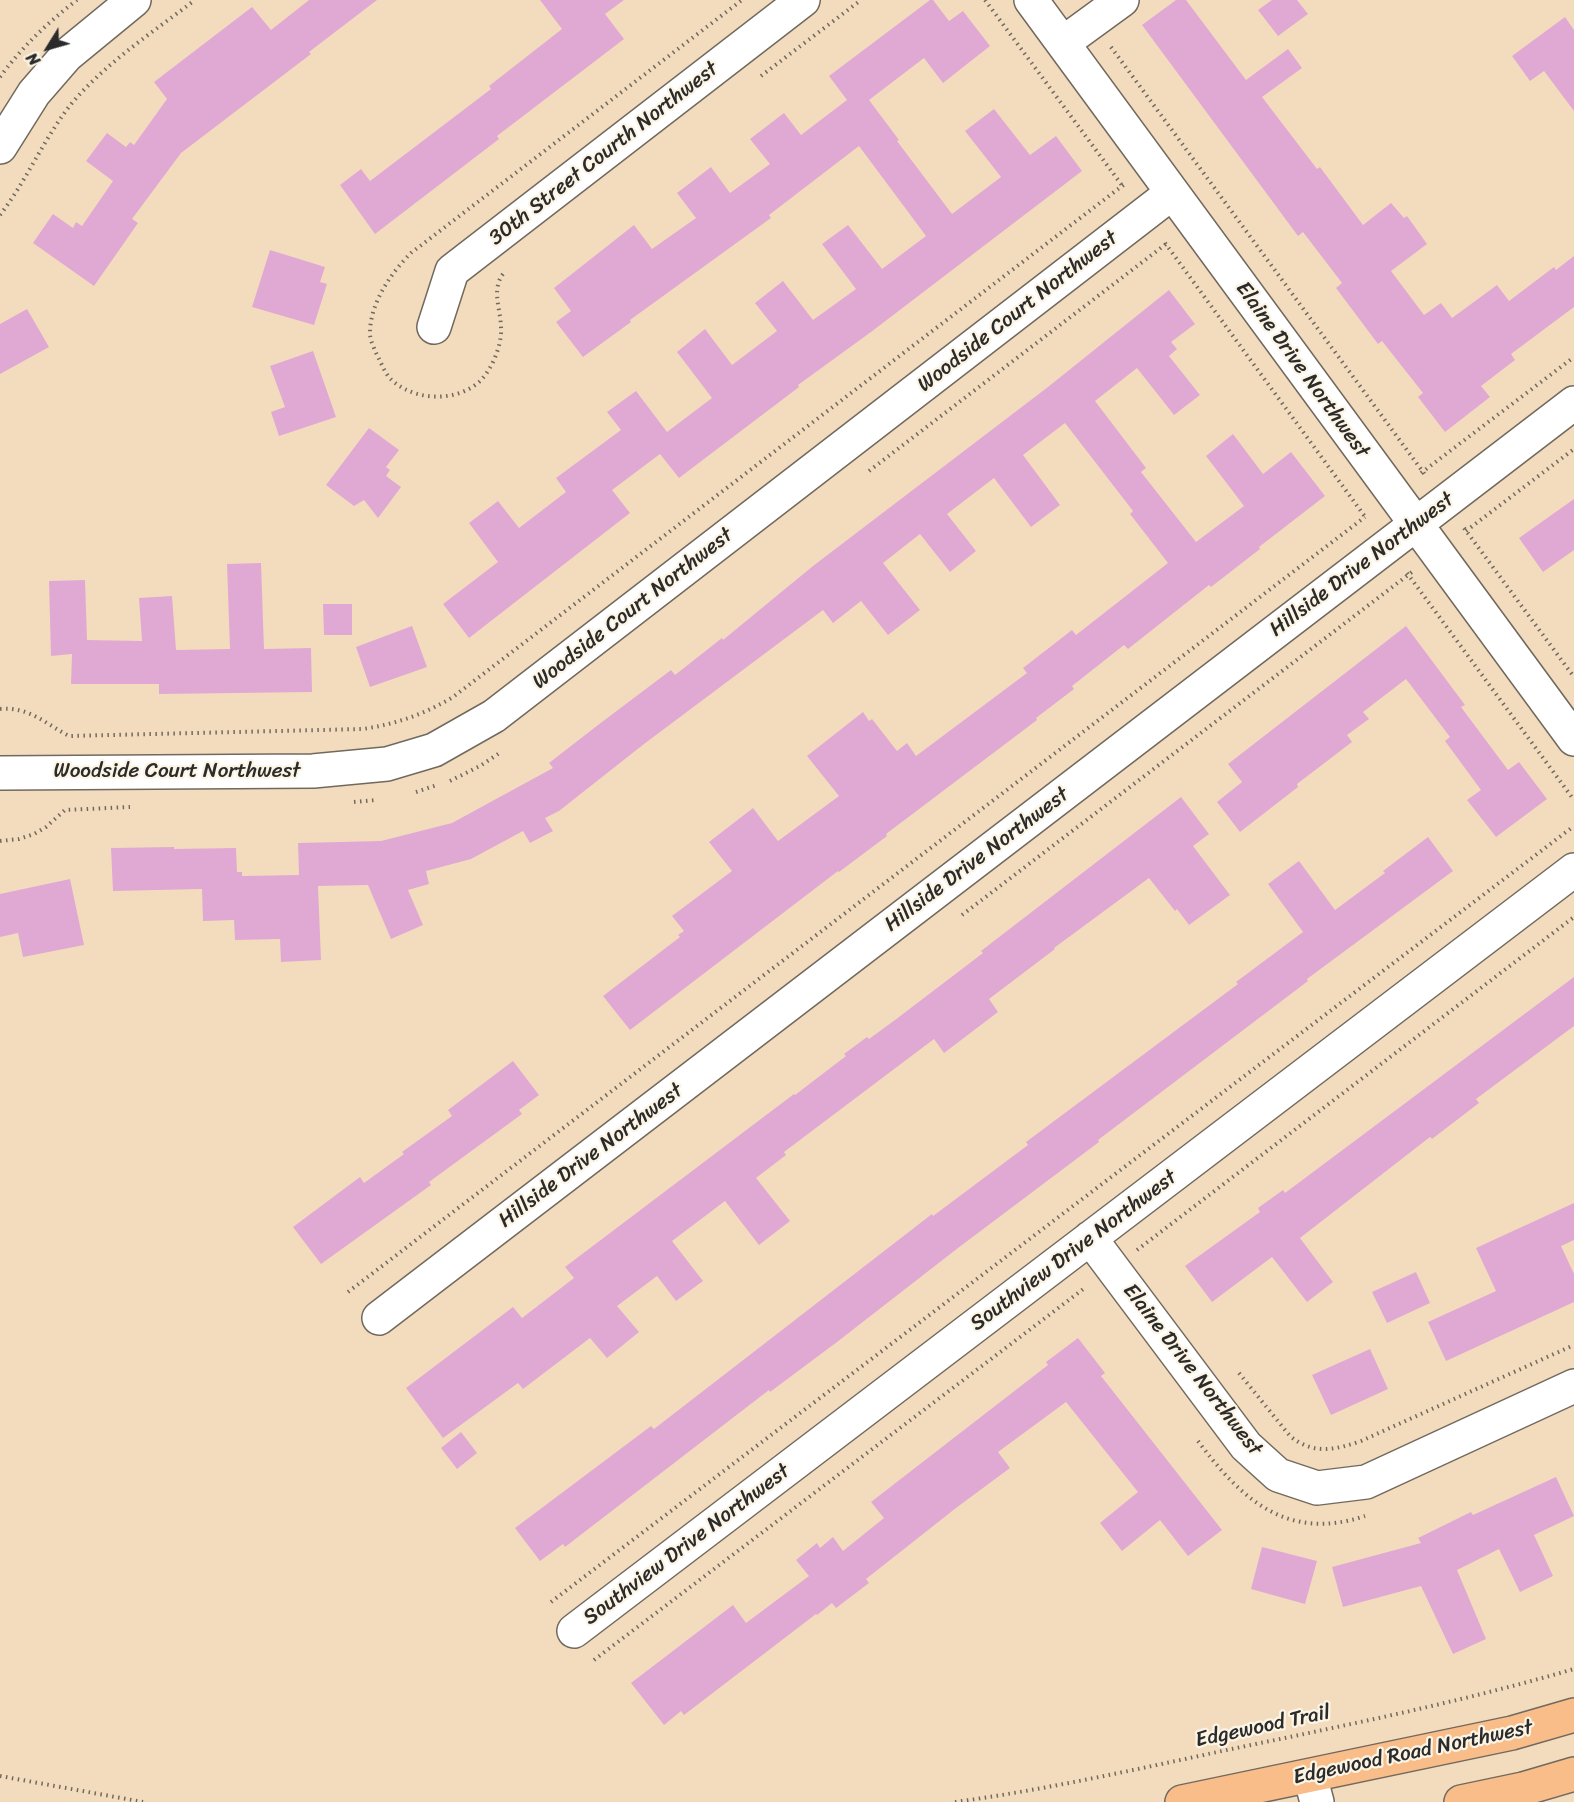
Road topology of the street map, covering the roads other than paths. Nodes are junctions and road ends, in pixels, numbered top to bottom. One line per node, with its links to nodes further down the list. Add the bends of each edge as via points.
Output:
1 (134, 0): 6 (street, via 67,55 34,93)
2 (803, 0): 8 (street, 30th Street Courth Northwest, via 453,271)
3 (1031, 0): 5 (street, Elaine Drive Northwest)
4 (1122, 0): 5 (street)
5 (1062, 43): 7 (street, Elaine Drive Northwest)
6 (0, 147)
7 (1172, 193): 10 (street, Elaine Drive Northwest); 12 (street, Woodside Court Northwest, via 494,716 434,750 387,764 313,771)
8 (434, 327)
9 (1574, 403): 10 (street, Hillside Drive Northwest)
10 (1416, 524): 11 (street, Elaine Drive Northwest); 15 (street, Hillside Drive Northwest)
11 (1574, 739)
12 (1, 772)
13 (1574, 870): 14 (street, Southview Drive Northwest)
14 (1090, 1238): 16 (street, Elaine Drive Northwest, via 1246,1446 1278,1475 1317,1488 1366,1482); 17 (street, Southview Drive Northwest)
15 (379, 1318)
16 (1574, 1386)
17 (574, 1632)
18 (1574, 1715): 20 (main road, Edgewood Road Northwest)
19 (1574, 1774): 22 (main road)
20 (1314, 1789): 21 (main road, Edgewood Road Northwest)
21 (1182, 1802)
22 (1461, 1802)

